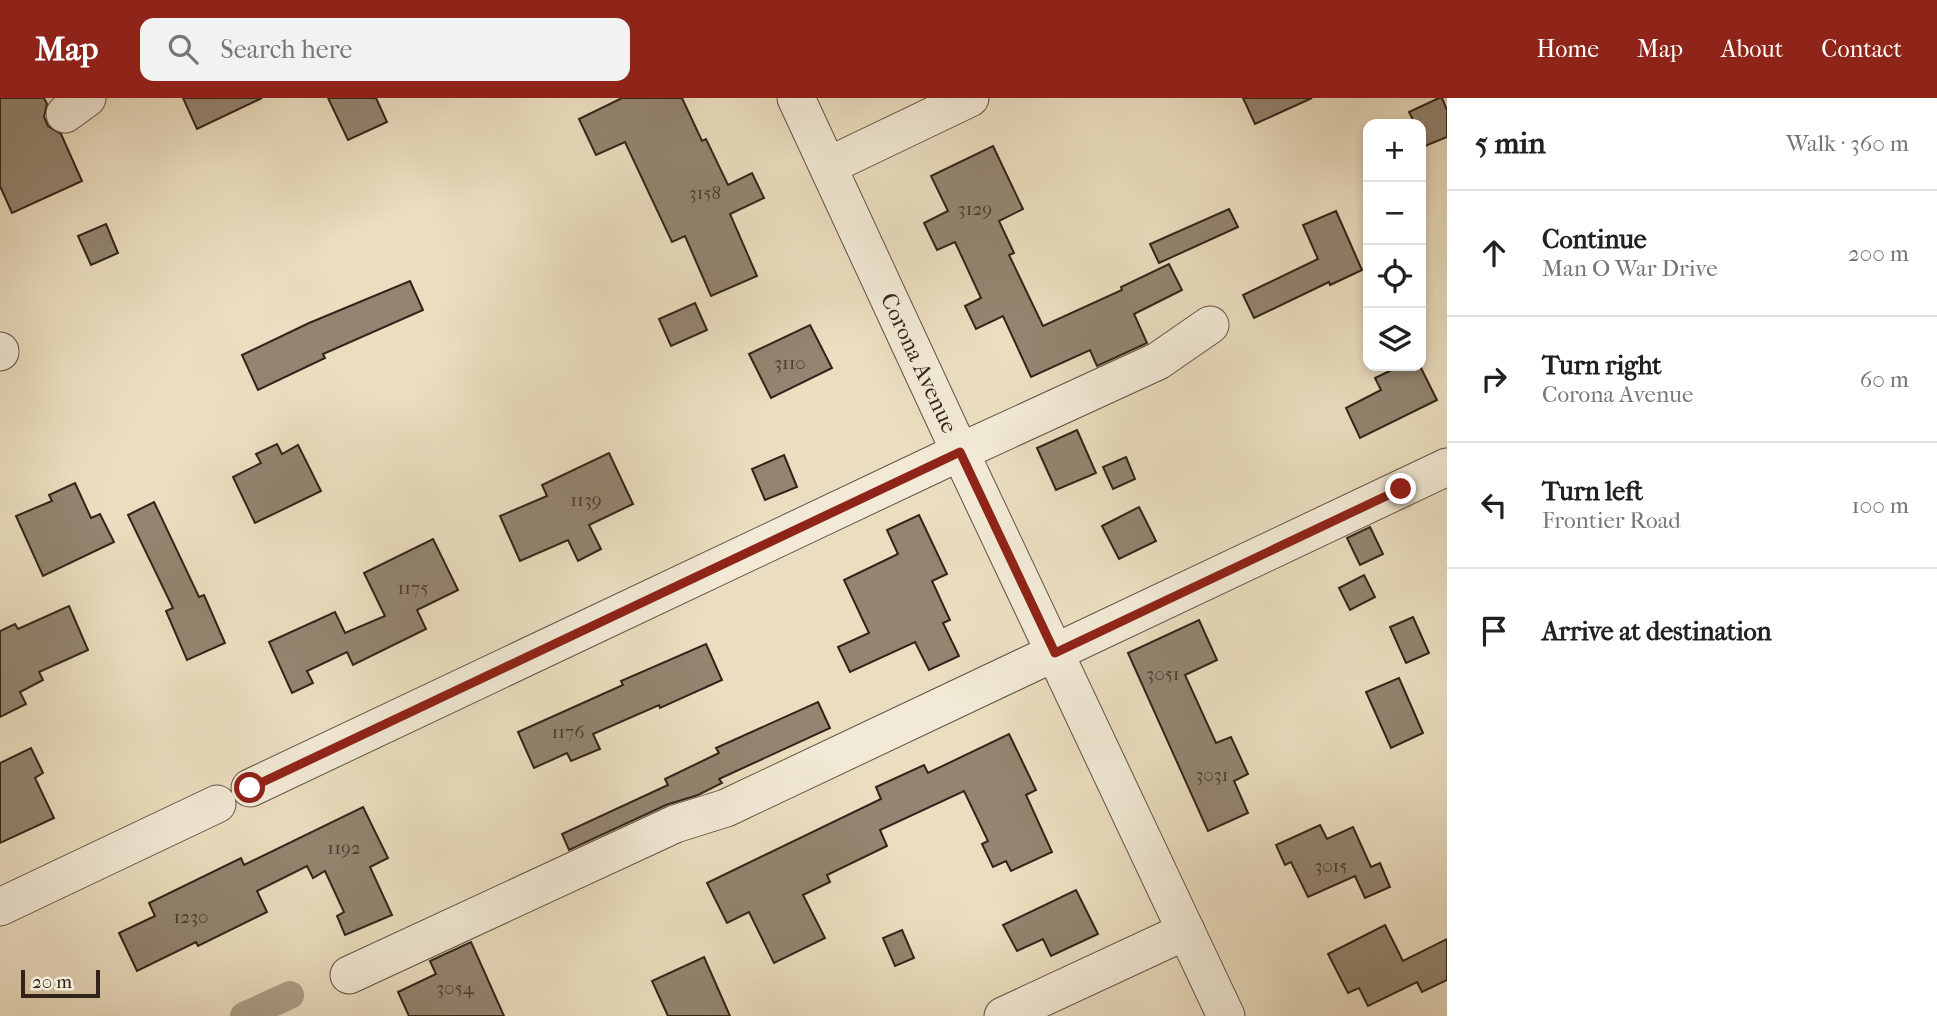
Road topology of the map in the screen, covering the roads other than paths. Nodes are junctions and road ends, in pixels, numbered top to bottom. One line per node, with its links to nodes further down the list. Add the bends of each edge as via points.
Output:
1 (796, 98): 3 (street, Corona Avenue)
2 (970, 98): 3 (street)
3 (828, 166): 5 (street, Corona Avenue)
4 (1210, 325): 5 (street, via 1158,361)
5 (960, 452): 7 (street, Corona Avenue); 8 (street)
6 (1447, 467): 7 (street)
7 (1055, 653): 11 (street, Corona Avenue); 12 (street, via 726,808 675,824)
8 (250, 788)
9 (217, 804): 10 (street)
10 (0, 907)
11 (1186, 931): 13 (street); 14 (street, Corona Avenue)
12 (349, 975)
13 (1003, 1016)
14 (1226, 1016)

